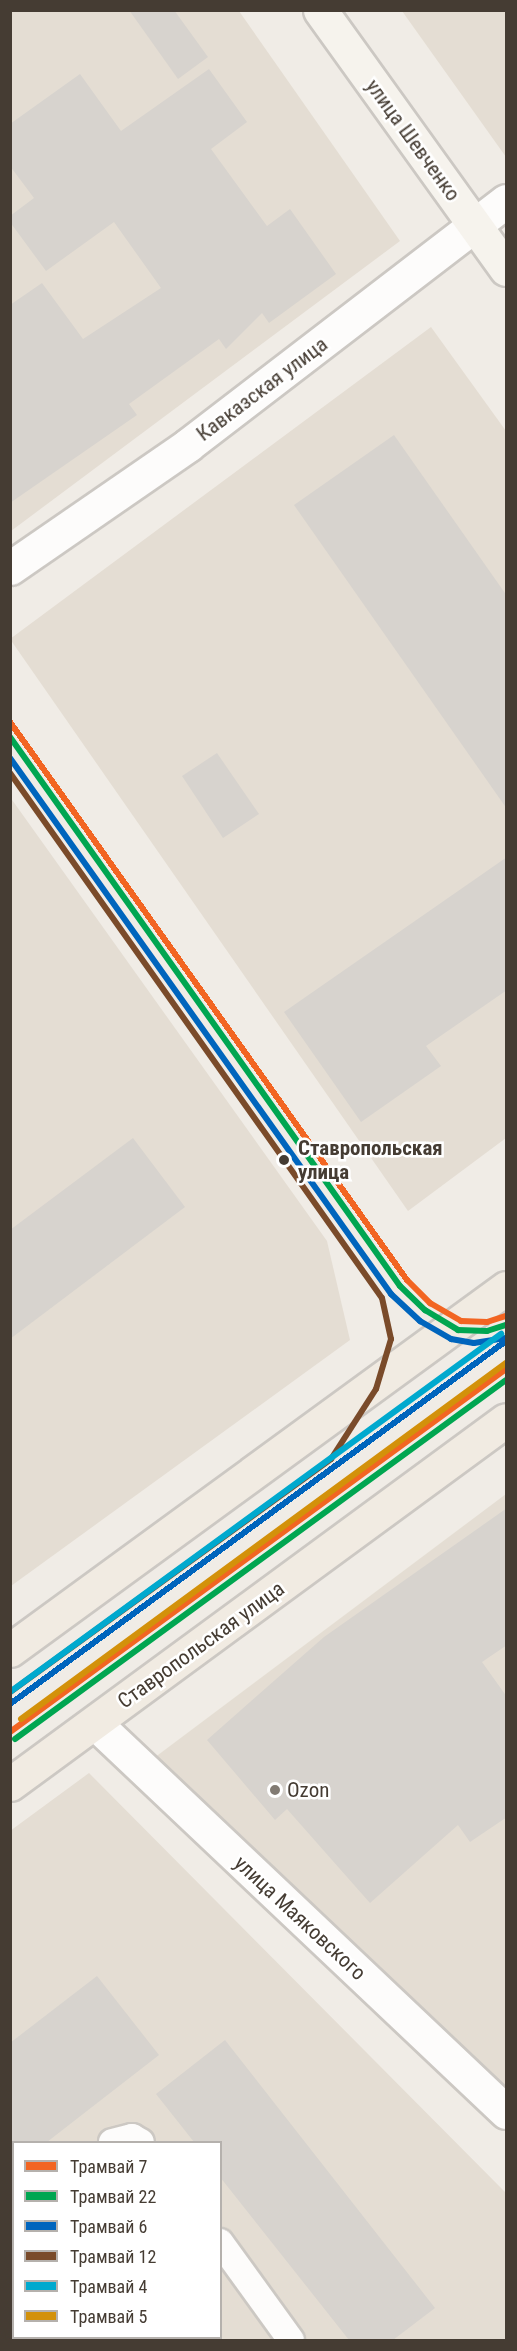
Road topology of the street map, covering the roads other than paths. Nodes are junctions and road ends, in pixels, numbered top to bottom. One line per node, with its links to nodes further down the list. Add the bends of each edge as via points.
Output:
1 (320, 10): 3 (street, улица Шевченко)
2 (507, 201): 3 (street, Кавказская улица)
3 (475, 226): 4 (street, улица Шевченко); 5 (street, Кавказская улица, via 188,445)
4 (507, 269)
5 (10, 568)
6 (507, 1288): 8 (main road)
7 (507, 1420): 9 (main road, Ставропольская улица)
8 (10, 1650)
9 (95, 1723): 10 (main road, Ставропольская улица); 11 (street, улица Маяковского)
10 (10, 1784)
11 (507, 2112)
12 (116, 2141): 13 (lane, via 132,2137)
13 (139, 2141)
14 (222, 2245): 15 (lane)
15 (291, 2340)

